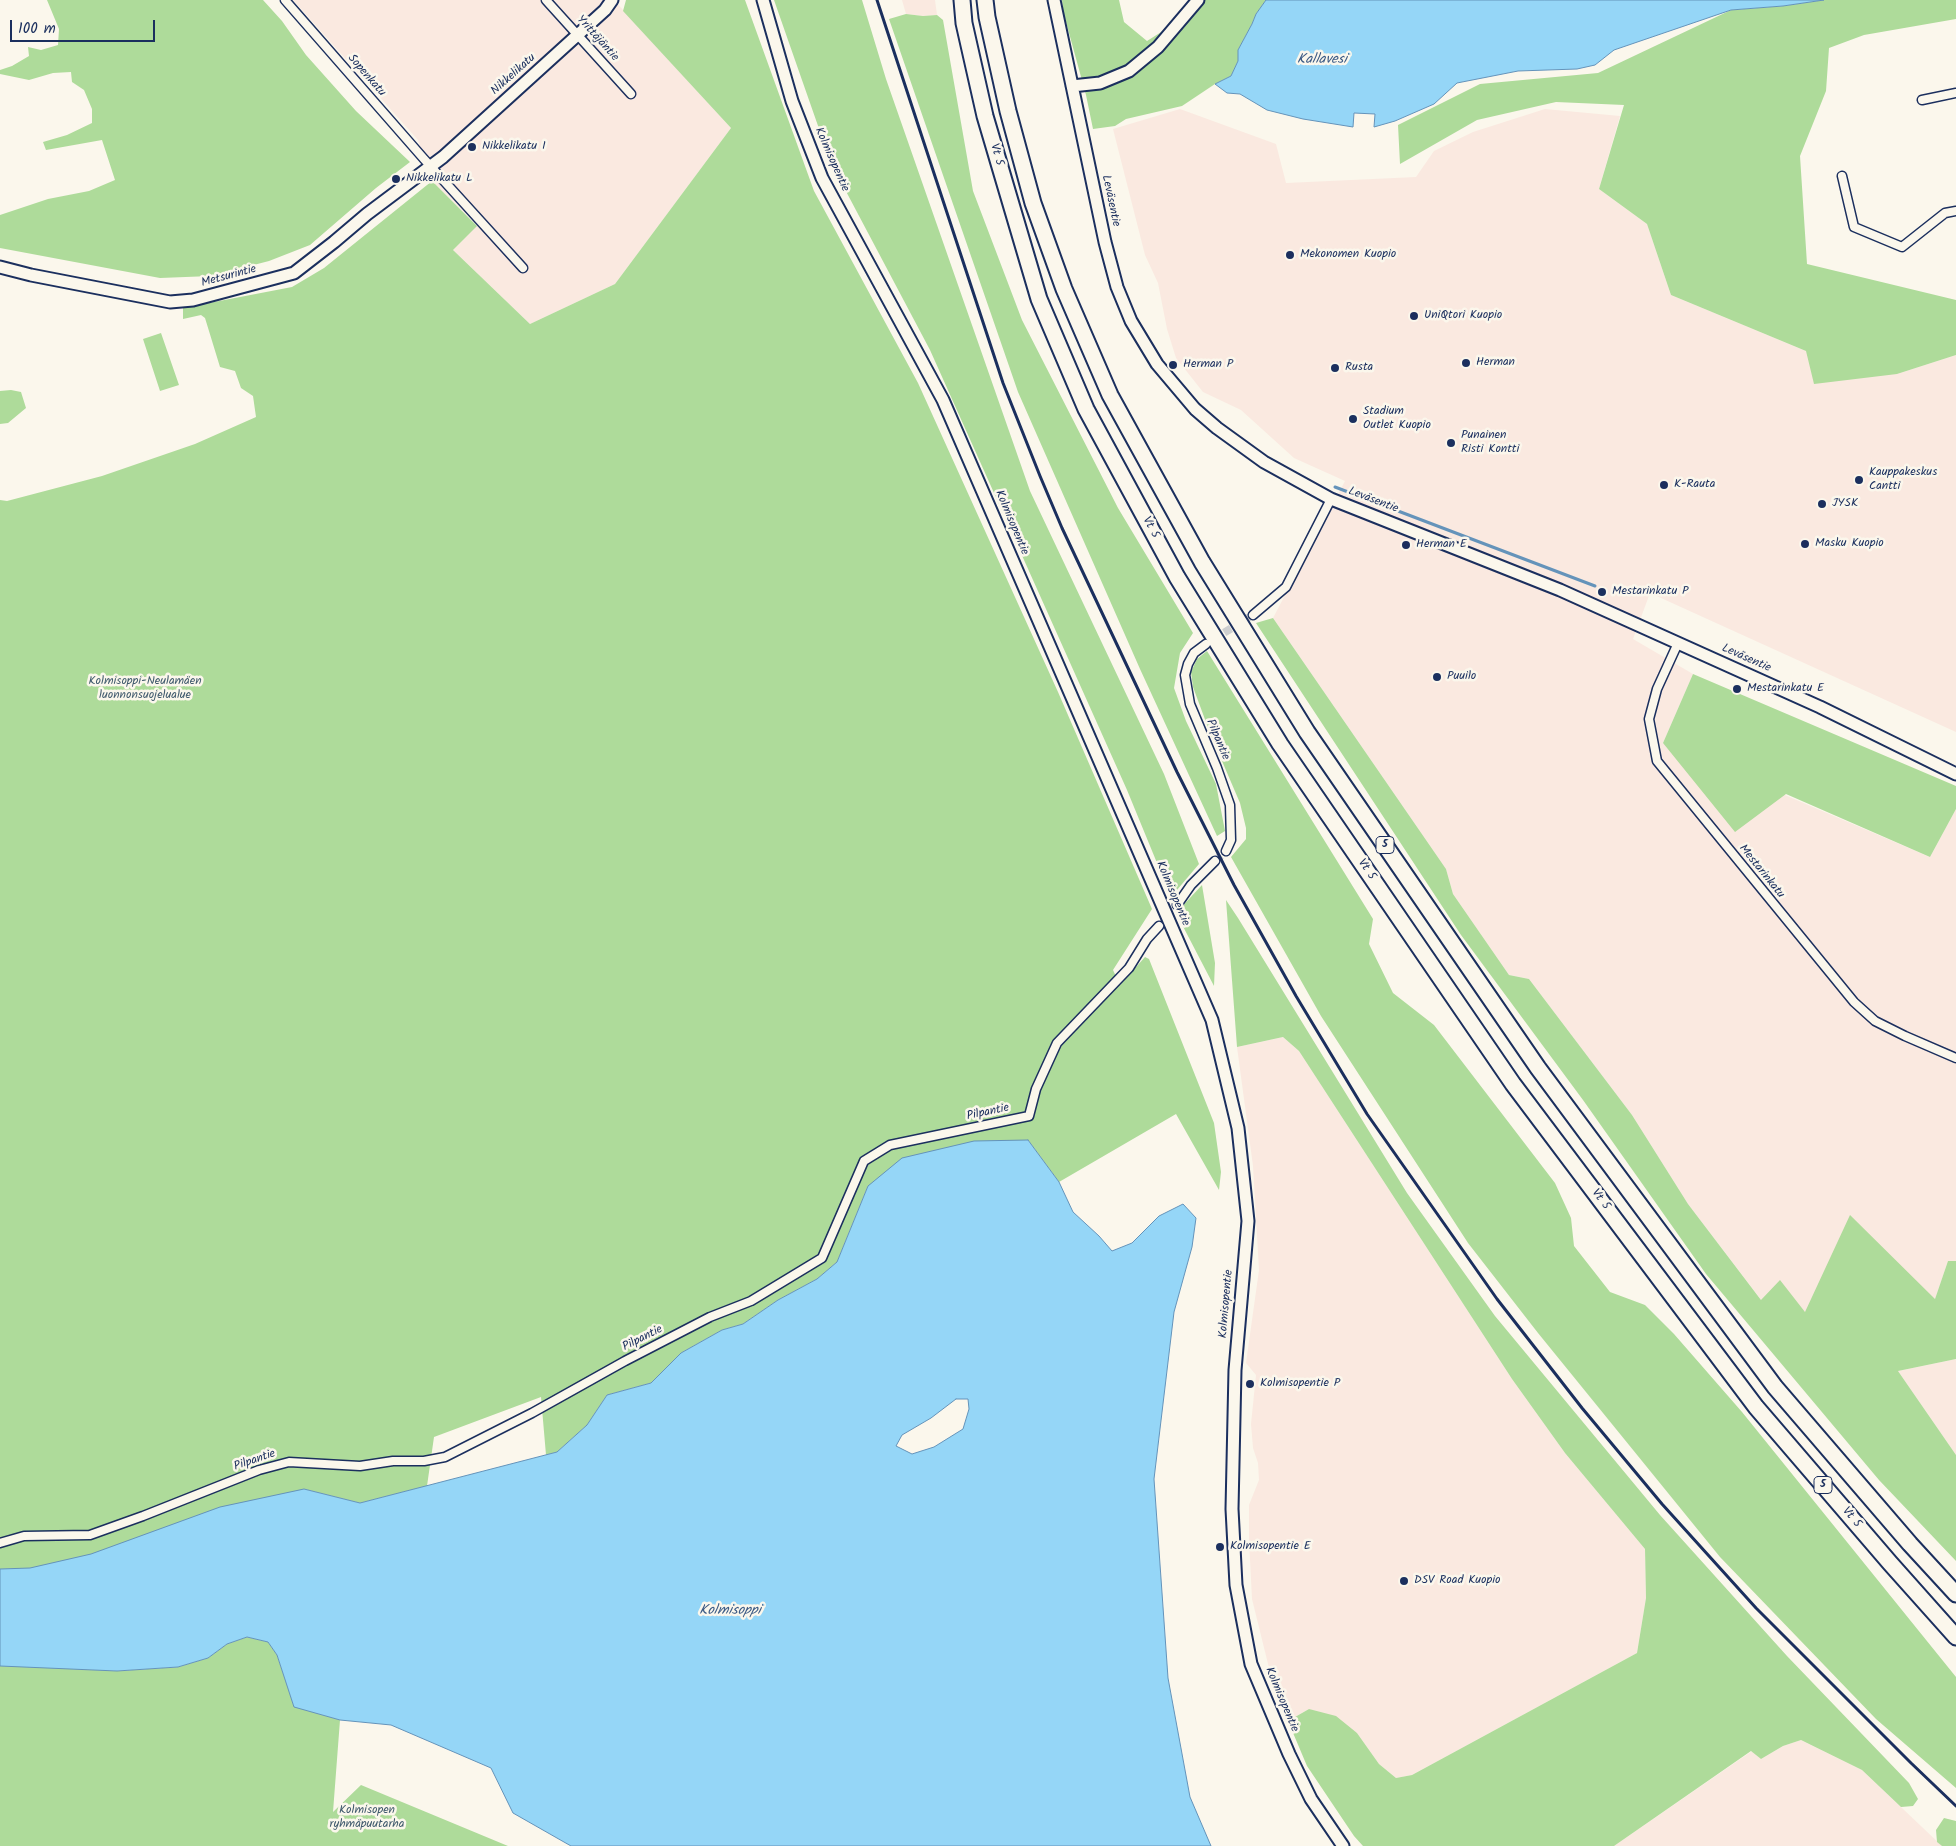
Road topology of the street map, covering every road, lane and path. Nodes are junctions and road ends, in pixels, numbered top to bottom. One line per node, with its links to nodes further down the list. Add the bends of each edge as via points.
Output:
1 (284, 0): 14 (street, Sopenkatu)
2 (546, 0): 9 (street, Yrittäjäntie)
3 (612, 0): 9 (main road, Nikkelikatu, via 606,10)
4 (764, 0): 34 (main road, Kolmisopentie, via 792,101 822,178 943,400 1212,1020 1238,1128 1248,1221 1236,1370 1232,1509 1236,1585 1251,1664 1311,1799)
5 (962, 0): 30 (highway, Vt 5 / 5, via 964,23 985,116 1039,299 1086,409 1177,577 1280,744 1513,1084 1756,1407)
6 (985, 0): 31 (highway, Vt 5 / 5, via 1008,111 1033,203 1064,289 1110,396 1202,562 1307,732 1538,1068 1775,1387)
7 (1054, 0): 10 (main road, Leväsentie)
8 (1192, 3): 10 (main road, via 1158,47 1129,71 1100,82)
9 (578, 36): 12 (street, Yrittäjäntie); 14 (main road, Nikkelikatu)
10 (1072, 86): 19 (main road, Leväsentie, via 1105,242 1130,321 1142,343 1174,386 1217,428 1264,462)
11 (1956, 93): 13 (street)
12 (631, 94)
13 (1922, 100)
14 (431, 167): 17 (main road, Metsurintie, via 294,272 193,300 170,302); 18 (street, Sopenkatu)
15 (1842, 176): 16 (street, via 1854,227 1902,247 1945,213)
16 (1956, 211)
17 (0, 267)
18 (523, 268)
19 (1331, 499): 20 (street, via 1286,586); 21 (main road, Leväsentie, via 1560,590)
20 (1253, 615)
21 (1678, 643): 23 (main road, Leväsentie, via 1820,706); 28 (street, Mestarinkatu, via 1657,689 1649,718 1657,761 1854,1002 1875,1021)
22 (1206, 644): 24 (street, Pilpantie, via 1194,653 1185,675 1190,704 1230,805 1231,840)
23 (1956, 774)
24 (1226, 851)
25 (1215, 861): 26 (street)
26 (1177, 905)
27 (1159, 926): 29 (street, Pilpantie, via 1129,968 1057,1043 1036,1089 1029,1116 890,1145 864,1161 822,1258 751,1301 710,1317 445,1457 360,1466 289,1462 259,1470 90,1535 24,1536)
28 (1956, 1058)
29 (0, 1543)
30 (1890, 1563): 32 (highway, Vt 5 / 5); 33 (highway)
31 (1956, 1594)
32 (1956, 1637)
33 (1956, 1643)
34 (1343, 1846)

